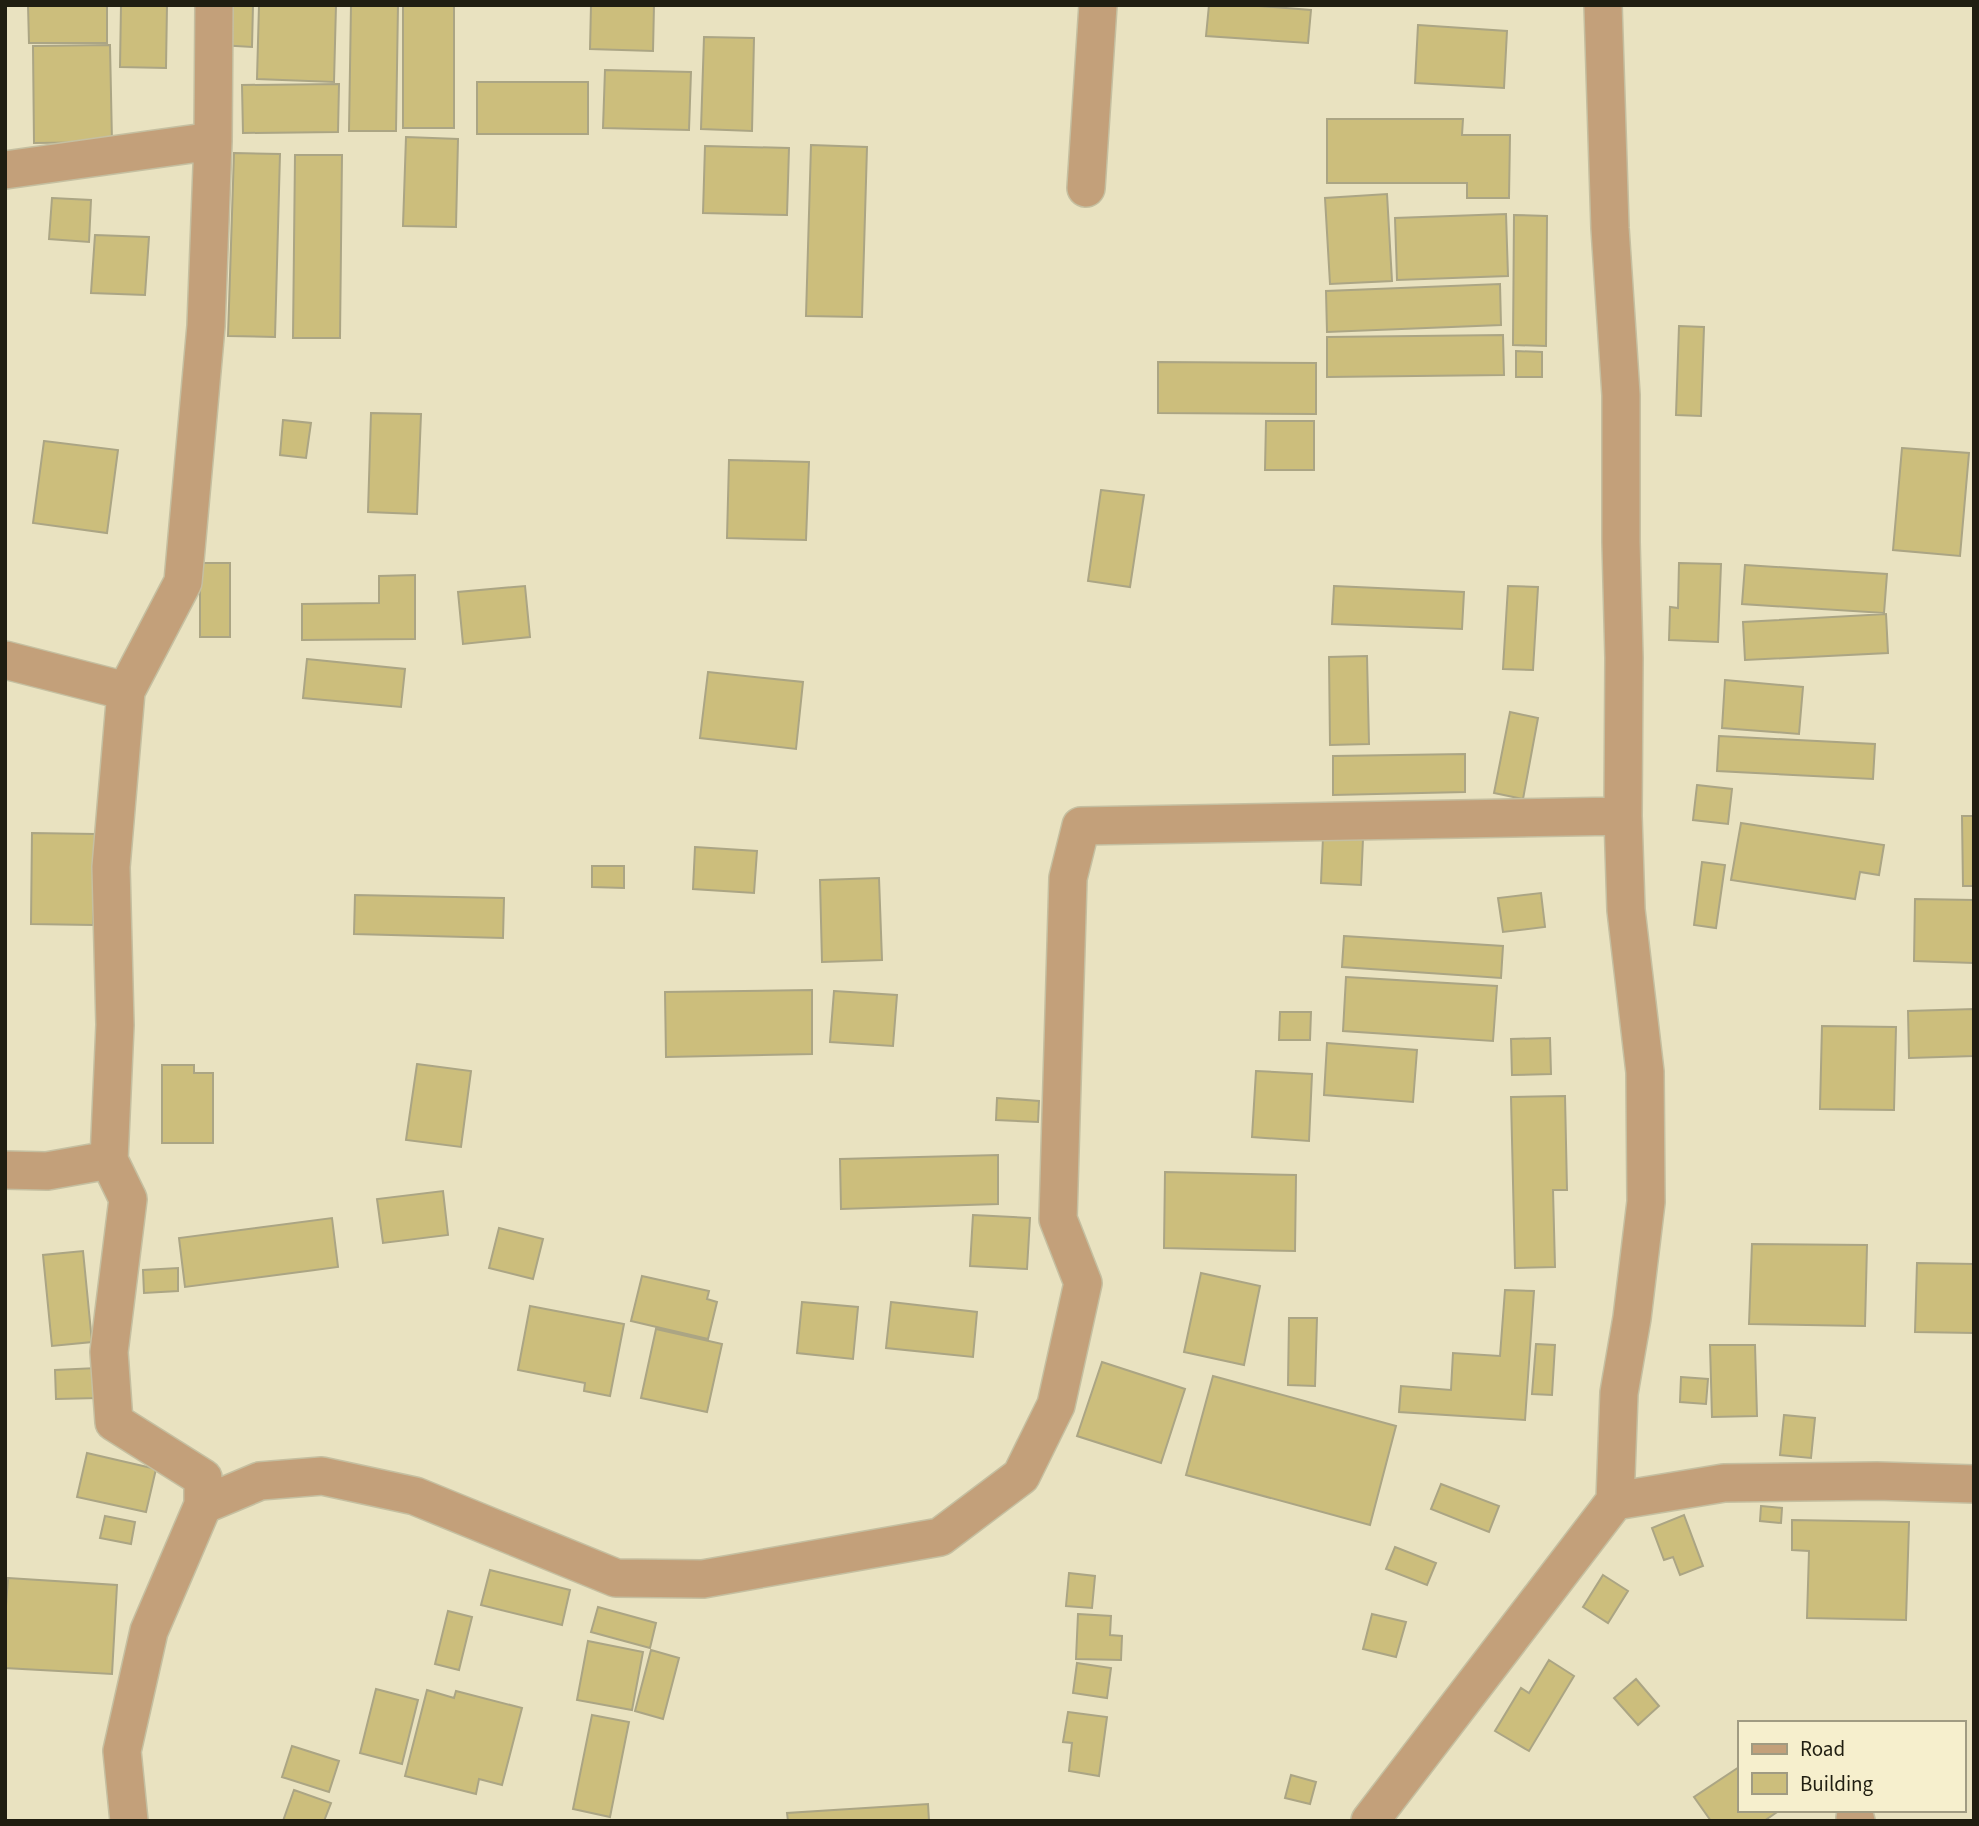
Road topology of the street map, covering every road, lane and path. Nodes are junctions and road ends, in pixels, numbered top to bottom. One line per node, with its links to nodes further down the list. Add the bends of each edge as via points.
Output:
1 (214, 5): 4 (street)
2 (1098, 5): 6 (street)
3 (1603, 5): 9 (street, via 1621,395)
4 (213, 141): 5 (street); 8 (street, via 206,326 183,582)
5 (5, 170)
6 (1086, 188)
7 (5, 660): 8 (street)
8 (126, 691): 10 (street, via 111,867 116,1025)
9 (1623, 816): 13 (street, via 1626,910 1645,1072 1646,1202 1619,1393); 14 (street, via 1080,826 1068,878 1058,1219 1083,1283 1056,1405 1021,1476 940,1537 702,1579 616,1578 415,1496 322,1476 260,1481)
10 (109, 1160): 11 (street, via 47,1171); 14 (street, via 128,1199 109,1352 114,1422 203,1478)
11 (5, 1170)
12 (1974, 1484): 13 (street, via 1877,1480 1724,1483)
13 (1615, 1501): 16 (street)
14 (203, 1505): 15 (street, via 149,1631 122,1751)
15 (129, 1821)
16 (1370, 1821)

